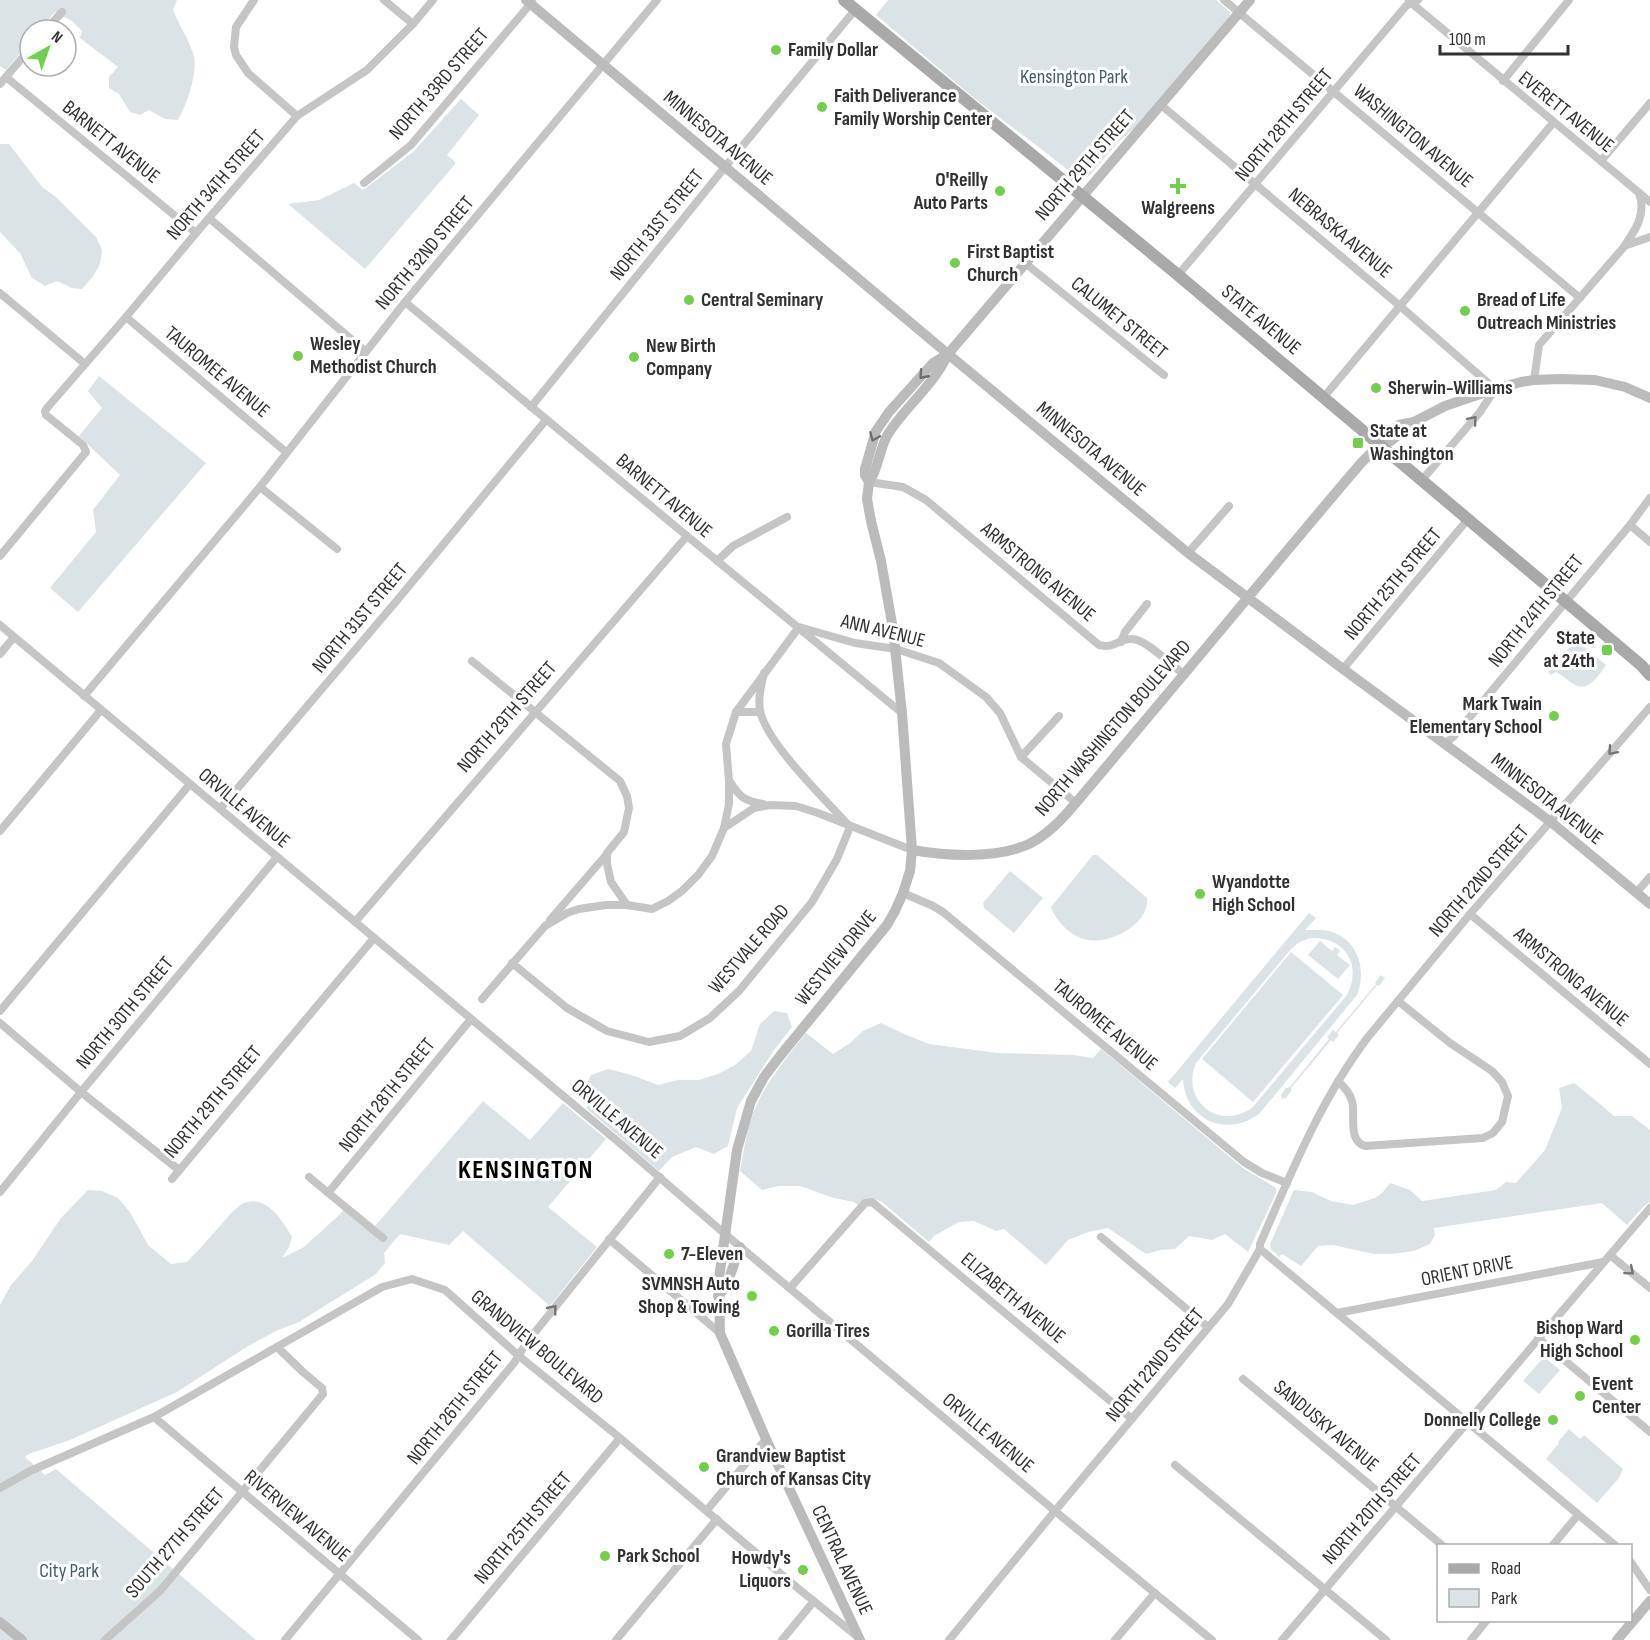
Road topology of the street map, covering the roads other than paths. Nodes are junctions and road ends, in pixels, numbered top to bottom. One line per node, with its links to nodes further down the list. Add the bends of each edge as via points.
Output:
1 (254, 0): 24 (street, via 236,27 237,60)
2 (384, 0): 15 (street)
3 (434, 0): 15 (street, NORTH 34TH STREET)
4 (657, 0): 17 (street, NORTH 32ND STREET)
5 (844, 0): 11 (main road, STATE AVENUE)
6 (1224, 0): 13 (street, WASHINGTON AVENUE)
7 (1250, 0): 13 (main road, NORTH 29TH STREET)
8 (1569, 0): 19 (street)
9 (530, 1): 17 (main road, MINNESOTA AVENUE); 28 (street, NORTH 33RD STREET, via 411,145)
10 (1412, 1): 19 (street, EVERETT AVENUE); 21 (street, NORTH 28TH STREET)
11 (855, 10): 27 (street, NORTH 31ST STREET); 31 (main road, STATE AVENUE)
12 (62, 12): 14 (street)
13 (1239, 13): 21 (street, WASHINGTON AVENUE); 23 (main road, NORTH 29TH STREET)
14 (57, 18)
15 (413, 24): 24 (street, NORTH 34TH STREET, via 367,70)
16 (18, 63): 18 (street)
17 (603, 65): 27 (main road, MINNESOTA AVENUE); 42 (street, NORTH 32ND STREET)
18 (6, 77): 20 (street); 35 (street, BARNETT AVENUE)
19 (1503, 81): 25 (street, EVERETT AVENUE)
20 (0, 84)
21 (1334, 92): 29 (street, NORTH 28TH STREET); 33 (street, WASHINGTON AVENUE)
22 (1650, 103): 26 (street)
23 (1161, 105): 29 (street, NEBRASKA AVENUE); 31 (main road, NORTH 29TH STREET)
24 (297, 116): 34 (street, NORTH 34TH STREET)
25 (1554, 123): 26 (street, EVERETT AVENUE); 33 (street)
26 (1601, 162): 30 (street, EVERETT AVENUE)
27 (725, 167): 46 (main road, MINNESOTA AVENUE); 53 (street, NORTH 31ST STREET)
28 (364, 183)
29 (1256, 184): 39 (street, NORTH 28TH STREET); 43 (street, NEBRASKA AVENUE)
30 (1638, 192): 32 (street, EVERETT AVENUE); 37 (street, via 1642,207 1638,225)
31 (1082, 196): 38 (main road, NORTH 29TH STREET); 39 (main road, STATE AVENUE)
32 (1650, 202)
33 (1478, 213): 41 (street, WASHINGTON AVENUE); 43 (street)
34 (209, 218): 35 (street, NORTH 34TH STREET); 45 (street)
35 (196, 232): 44 (street, NORTH 34TH STREET)
36 (1650, 237): 37 (street)
37 (1623, 248): 41 (street)
38 (1025, 263): 46 (main road, NORTH 29TH STREET); 48 (street, CALUMET STREET)
39 (1178, 275): 51 (main road, STATE AVENUE)
40 (0, 293): 47 (street)
41 (1580, 298): 49 (street, via 1539,345)
42 (405, 302): 45 (street, NORTH 32ND STREET); 53 (street, BARNETT AVENUE)
43 (1400, 306): 50 (street, NEBRASKA AVENUE); 51 (street)
44 (126, 317): 47 (street, NORTH 34TH STREET); 56 (street, TAUROMEE AVENUE)
45 (365, 351): 56 (street, NORTH 32ND STREET)
46 (948, 354): 58 (main road, WESTVIEW DRIVE, via 941,369 886,437); 68 (main road, MINNESOTA AVENUE)
47 (85, 364): 69 (street, NORTH 34TH STREET, via 45,413 83,445 86,452)
48 (1164, 375)
49 (1534, 380): 50 (main road, NORTH WASHINGTON BOULEVARD); 52 (main road, NORTH WASHINGTON BOULEVARD, via 1595,380)
50 (1495, 388): 55 (main road, NORTH WASHINGTON BOULEVARD, via 1445,406); 57 (street, one-way to 50, via 1480,412)
51 (1323, 398): 55 (main road, STATE AVENUE)
52 (1650, 398)
53 (531, 407): 54 (street, BARNETT AVENUE)
54 (546, 420): 65 (street, BARNETT AVENUE); 99 (street, NORTH 31ST STREET)
55 (1379, 445): 57 (main road, STATE AVENUE); 71 (main road, NORTH WASHINGTON BOULEVARD)
56 (286, 452): 59 (street, NORTH 32ND STREET)
57 (1422, 480): 63 (main road, STATE AVENUE)
58 (869, 482): 77 (street, ARMSTRONG AVENUE, via 903,487 915,493 1100,645); 78 (main road, WESTVIEW DRIVE, via 867,499)
59 (260, 487): 67 (street); 85 (street, NORTH 32ND STREET)
60 (1650, 498): 64 (street, NORTH 24TH STREET)
61 (1229, 506): 68 (street)
62 (787, 517): 70 (street, via 733,546)
63 (1468, 519): 72 (main road, STATE AVENUE); 81 (street, NORTH 25TH STREET)
64 (1630, 525): 66 (street); 72 (street, NORTH 24TH STREET)
65 (687, 536): 70 (street, BARNETT AVENUE); 88 (street, NORTH 29TH STREET)
66 (1650, 542)
67 (337, 549)
68 (1188, 553): 71 (main road, MINNESOTA AVENUE)
69 (0, 556)
70 (717, 561): 75 (street, BARNETT AVENUE)
71 (1247, 598): 81 (main road, MINNESOTA AVENUE); 83 (main road, NORTH WASHINGTON BOULEVARD)
72 (1565, 602): 84 (main road, STATE AVENUE); 93 (street, NORTH 24TH STREET)
73 (1147, 604): 77 (street)
74 (0, 625): 76 (street, ORVILLE AVENUE)
75 (800, 627): 78 (street, ANN AVENUE, via 855,643); 82 (street); 91 (street, BARNETT AVENUE)
76 (14, 637): 79 (street); 85 (street, ORVILLE AVENUE)
77 (1121, 642): 83 (street, ARMSTRONG AVENUE, via 1142,642)
78 (896, 649): 91 (main road, WESTVIEW DRIVE); 94 (street, ANN AVENUE, via 939,663 987,697 1000,713)
79 (0, 654)
80 (472, 661): 88 (street)
81 (1343, 669): 93 (main road, MINNESOTA AVENUE)
82 (764, 673): 89 (street); 90 (street)
83 (1185, 675): 97 (main road, NORTH WASHINGTON BOULEVARD)
84 (1650, 675)
85 (84, 696): 87 (street, ORVILLE AVENUE)
86 (1650, 707): 100 (street, NORTH 22ND STREET, one-way to 100)
87 (101, 710): 96 (street, ORVILLE AVENUE); 103 (street)
88 (535, 712): 105 (street, via 620,781 629,808 624,832); 113 (street, NORTH 29TH STREET)
89 (736, 712): 90 (street); 95 (street, via 726,744)
90 (760, 712): 101 (street, via 769,733 791,763)
91 (903, 713): 104 (main road, WESTVIEW DRIVE)
92 (1059, 716): 94 (street)
93 (1445, 744): 100 (main road, MINNESOTA AVENUE)
94 (1021, 757): 97 (street, ANN AVENUE)
95 (729, 781): 98 (street, via 749,802); 102 (street)
96 (190, 784): 99 (street, ORVILLE AVENUE); 119 (street)
97 (1076, 803): 104 (main road, NORTH WASHINGTON BOULEVARD, via 1048,831 1009,851 954,855)
98 (770, 805): 101 (street, NORTH WASHINGTON BOULEVARD, via 796,806); 102 (street, NORTH WASHINGTON BOULEVARD, via 754,808)
99 (220, 809): 106 (street, ORVILLE AVENUE)
100 (1551, 822): 109 (main road, MINNESOTA AVENUE); 112 (street, NORTH 22ND STREET)
101 (850, 827): 104 (street, NORTH WASHINGTON BOULEVARD); 116 (street, WESTVALE ROAD, via 812,902 739,991 710,1018 680,1036 649,1042 607,1031 567,1008)
102 (724, 828): 111 (street, via 712,856 682,891 652,909)
103 (0, 831)
104 (912, 850): 108 (main road, WESTVIEW DRIVE)
105 (607, 853): 111 (street, via 611,882); 114 (street)
106 (277, 857): 113 (street, ORVILLE AVENUE); 124 (street, NORTH 30TH STREET)
107 (1650, 877): 109 (street)
108 (903, 893): 129 (street, TAUROMEE AVENUE, via 943,912 1244,1162); 133 (main road, WESTVIEW DRIVE, via 887,925 780,1056 751,1101 737,1150)
109 (1636, 893): 110 (main road, MINNESOTA AVENUE)
110 (1650, 904)
111 (627, 906): 114 (street, via 579,909)
112 (1470, 914): 118 (street, NORTH 22ND STREET); 122 (street, ARMSTRONG AVENUE)
113 (355, 922): 115 (street, ORVILLE AVENUE)
114 (545, 926): 116 (street)
115 (374, 938): 120 (street, ORVILLE AVENUE); 125 (street, NORTH 29TH STREET)
116 (512, 963): 117 (street)
117 (482, 999)
118 (1398, 1001): 123 (street, NORTH 22ND STREET); 123 (street, via 1502,1082 1508,1096 1502,1122 1483,1138 1365,1146 1356,1140 1353,1103)
119 (0, 1011)
120 (471, 1019): 127 (street, ORVILLE AVENUE); 131 (street, NORTH 28TH STREET)
121 (0, 1023): 124 (street)
122 (1650, 1064)
123 (1338, 1081): 129 (street, NORTH 22ND STREET)
124 (81, 1092): 125 (street); 130 (street, NORTH 30TH STREET)
125 (179, 1170): 128 (street, NORTH 29TH STREET)
126 (309, 1177): 131 (street)
127 (660, 1177): 133 (street, ORVILLE AVENUE); 136 (street, NORTH 26TH STREET)
128 (172, 1179)
129 (1287, 1183): 138 (street, NORTH 22ND STREET)
130 (0, 1192)
131 (328, 1193): 135 (street)
132 (1650, 1208): 139 (street, NORTH 20TH STREET)
133 (725, 1234): 137 (street, ORVILLE AVENUE); 143 (main road, WESTVIEW DRIVE)
134 (1101, 1237): 145 (street)
135 (383, 1238)
136 (609, 1239): 146 (street, CENTRAL AVENUE); 149 (street, NORTH 26TH STREET, one-way to 136)
137 (740, 1247): 141 (street, ORVILLE AVENUE); 143 (main road, via 726,1287)
138 (1260, 1249): 144 (street); 145 (street, NORTH 22ND STREET, via 1228,1304)
139 (1610, 1255): 140 (street, NORTH 20TH STREET); 142 (street, one-way to 142)
140 (1603, 1262): 144 (street, ORIENT DRIVE); 147 (street, NORTH 20TH STREET)
141 (790, 1288): 152 (street, ELIZABETH AVENUE, via 865,1203 872,1202); 162 (street, ORVILLE AVENUE)
142 (1650, 1288)
143 (718, 1296): 146 (main road, WESTVIEW DRIVE)
144 (1337, 1313): 153 (street)
145 (1208, 1327): 152 (street, NORTH 22ND STREET)
146 (720, 1333): 156 (main road, CENTRAL AVENUE)
147 (1538, 1338): 153 (street, NORTH 20TH STREET); 154 (street)
148 (277, 1347): 149 (street, GRANDVIEW BOULEVARD, via 382,1287 412,1279 445,1290); 151 (street, GRANDVIEW BOULEVARD); 159 (street, SOUTH 27TH STREET, via 322,1388 323,1394)
149 (519, 1356): 155 (street, GRANDVIEW BOULEVARD); 169 (street, NORTH 26TH STREET)
150 (1243, 1378): 160 (street, SANDUSKY AVENUE)
151 (154, 1417): 158 (street, GRANDVIEW BOULEVARD); 159 (street, RIVERVIEW AVENUE)
152 (1132, 1419): 162 (street, NORTH 22ND STREET)
153 (1468, 1422): 160 (street, NORTH 20TH STREET); 163 (street)
154 (1650, 1432)
155 (620, 1438): 161 (street, GRANDVIEW BOULEVARD); 182 (street, NORTH 25TH STREET)
156 (766, 1439): 161 (street); 177 (main road, CENTRAL AVENUE)
157 (1175, 1465): 170 (street)
158 (0, 1488)
159 (242, 1492): 169 (street, RIVERVIEW AVENUE); 179 (street, SOUTH 27TH STREET, via 160,1591)
160 (1395, 1506): 165 (street, SANDUSKY AVENUE); 170 (street, NORTH 20TH STREET)
161 (707, 1510): 164 (street, GRANDVIEW BOULEVARD)
162 (1055, 1510): 172 (street, ORVILLE AVENUE); 185 (street, NORTH 22ND STREET)
163 (1578, 1515): 166 (street); 167 (street)
164 (717, 1519): 174 (street, GRANDVIEW BOULEVARD); 183 (street)
165 (1442, 1544)
166 (1553, 1544)
167 (1615, 1544)
168 (1632, 1564): 171 (street)
169 (340, 1574): 180 (street, NORTH 26TH STREET); 181 (street, RIVERVIEW AVENUE)
170 (1325, 1589): 188 (street, NORTH 20TH STREET); 189 (street)
171 (1650, 1590)
172 (1155, 1593): 186 (street); 187 (street, ORVILLE AVENUE)
173 (1650, 1601): 191 (main road)
174 (814, 1602): 177 (street, GRANDVIEW BOULEVARD); 184 (street)
175 (0, 1622): 178 (main road)
176 (1485, 1622): 190 (street)
177 (860, 1639)
178 (22, 1640)
179 (105, 1640)
180 (285, 1640)
181 (418, 1640)
182 (451, 1640)
183 (616, 1640)
184 (782, 1640)
185 (949, 1640)
186 (1115, 1640)
187 (1212, 1640)
188 (1282, 1640)
189 (1386, 1640)
190 (1471, 1640)
191 (1617, 1640)

